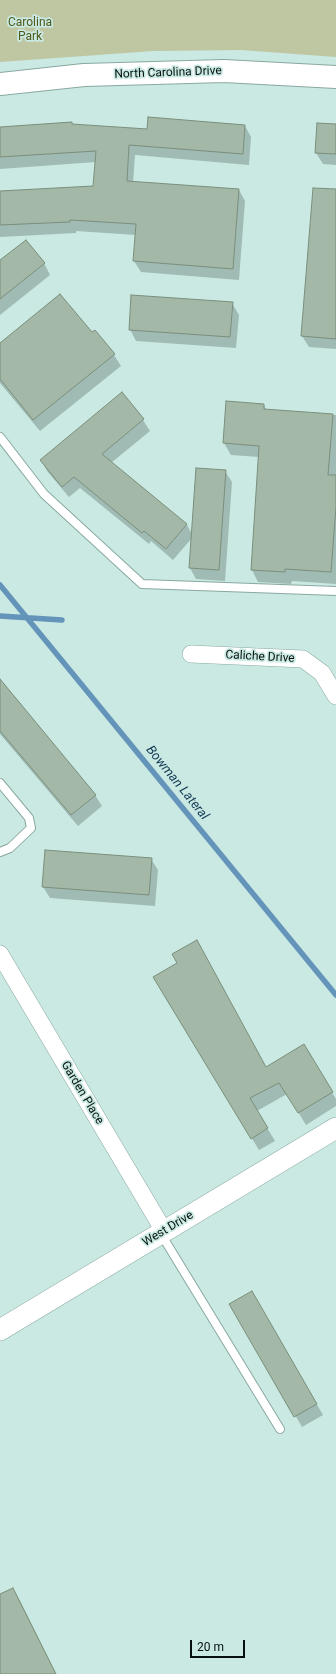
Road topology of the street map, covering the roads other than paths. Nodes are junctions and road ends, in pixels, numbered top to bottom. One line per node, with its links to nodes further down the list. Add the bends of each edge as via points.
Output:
1 (336, 76): 2 (main road, North Carolina Drive, via 224,71 84,75)
2 (0, 84)
3 (0, 437): 4 (lane, via 44,494 142,584)
4 (336, 591)
5 (191, 654): 6 (street, Caliche Drive, via 303,659 322,673)
6 (336, 696)
7 (0, 783): 8 (lane, via 29,818 31,828 10,848)
8 (0, 852)
9 (0, 954): 11 (street, Garden Place)
10 (336, 1128): 11 (street, West Drive)
11 (163, 1232): 12 (street, West Drive); 13 (lane)
12 (0, 1330)
13 (280, 1429)

